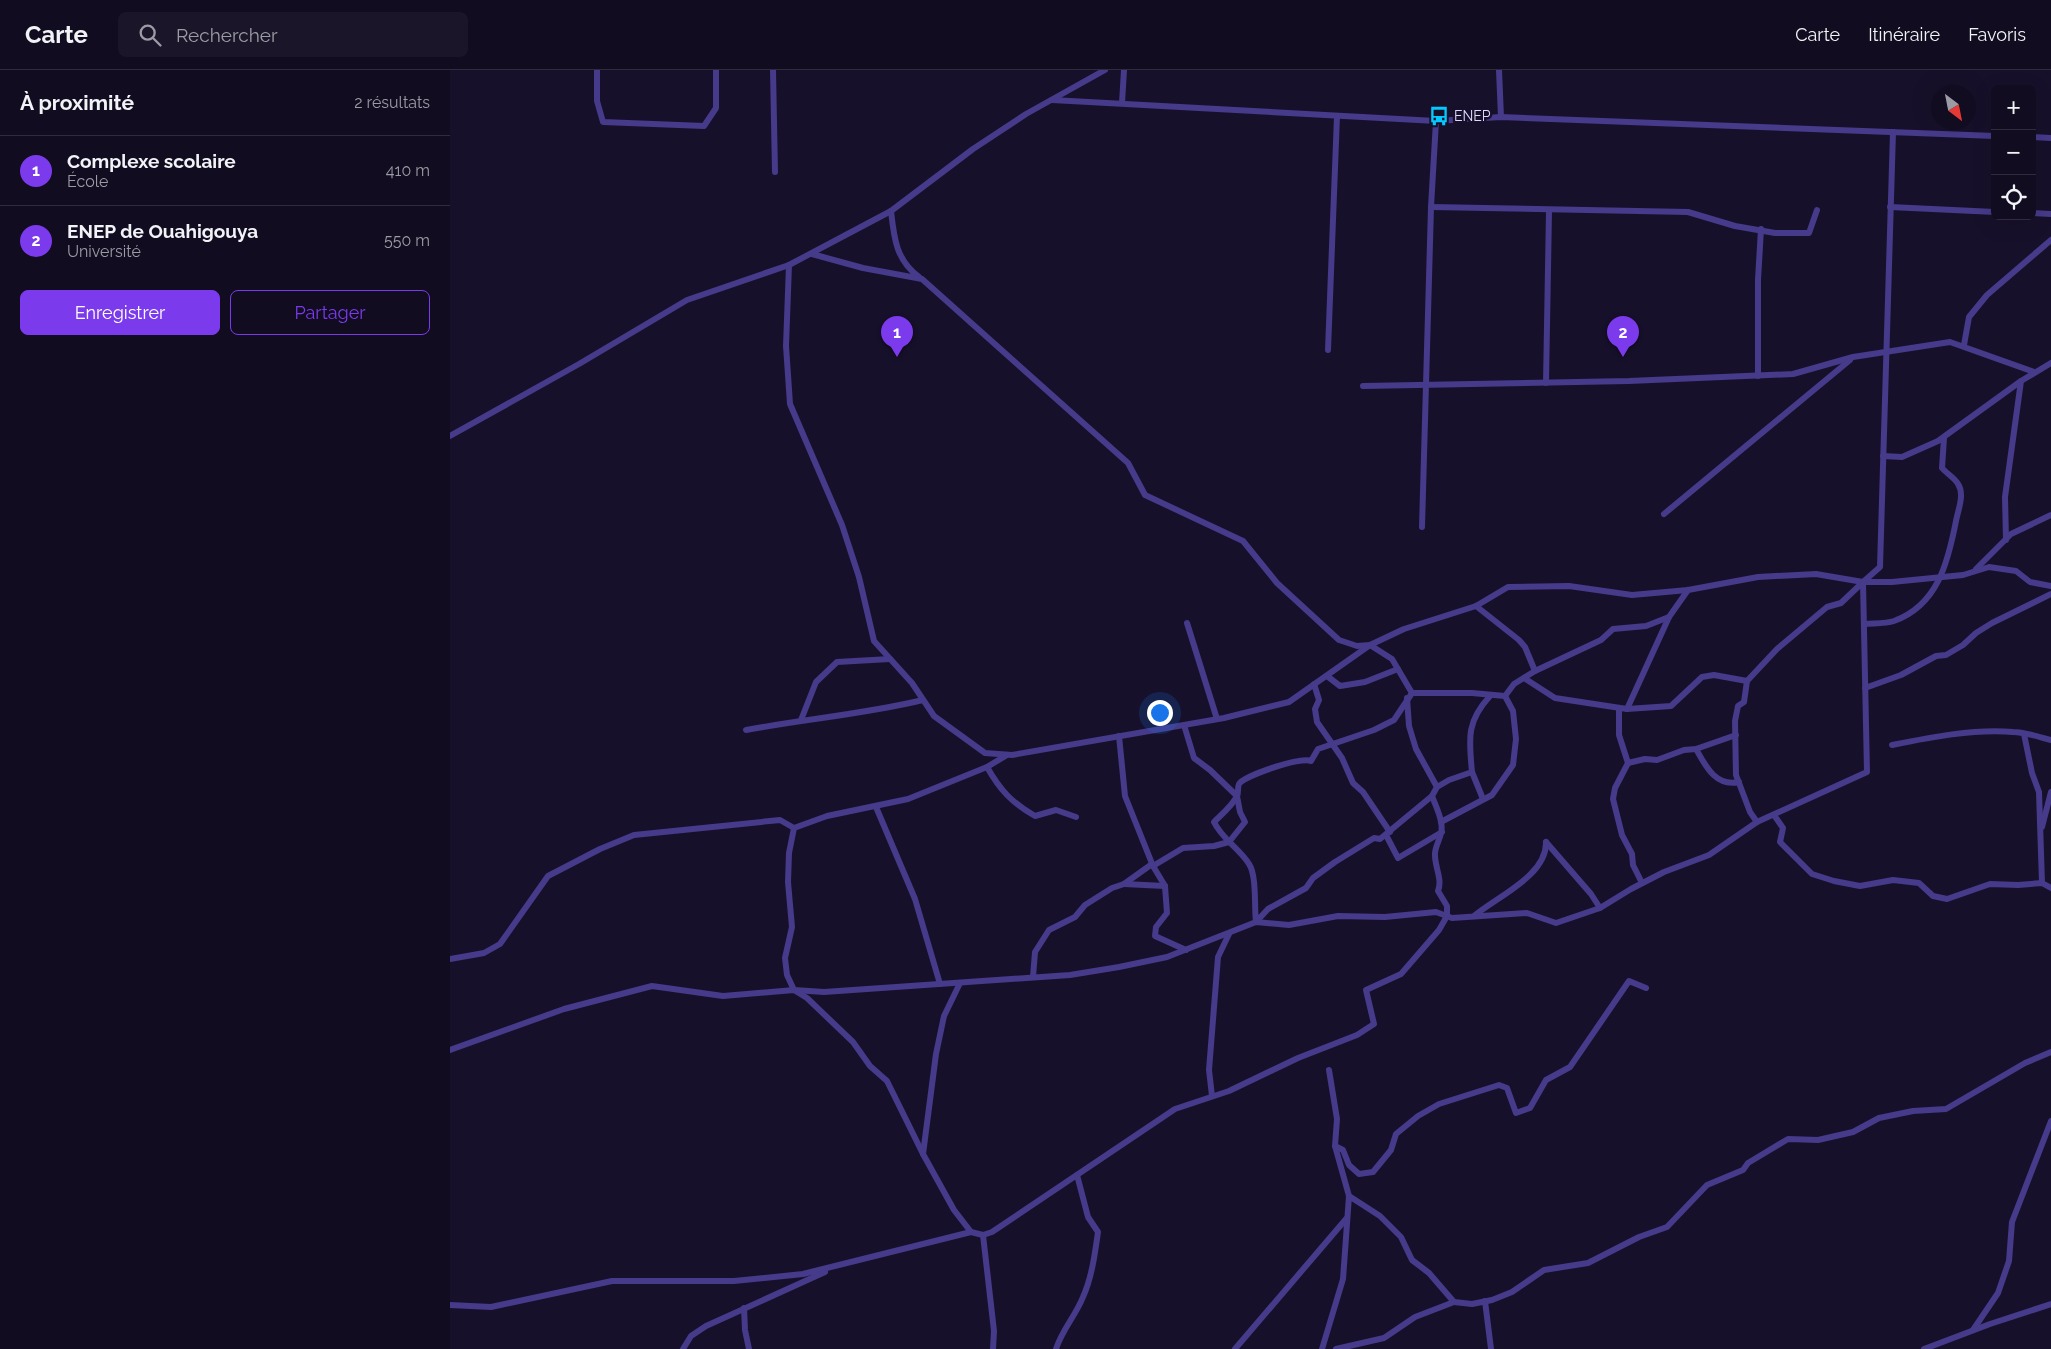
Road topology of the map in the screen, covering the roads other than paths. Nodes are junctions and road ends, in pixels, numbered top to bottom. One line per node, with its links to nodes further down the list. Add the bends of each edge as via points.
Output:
1 (597, 70): 2 (street, via 597,101 603,122 704,126 716,108)
2 (716, 70)
3 (773, 70): 16 (street)
4 (1105, 70): 7 (street)
5 (1124, 70): 8 (street)
6 (1499, 70): 10 (street)
7 (1052, 100): 8 (street); 20 (street, via 973,149)
8 (1122, 103): 9 (street)
9 (1337, 116): 11 (street); 31 (street)
10 (1501, 117): 11 (street); 12 (street)
11 (1436, 121): 18 (street)
12 (1893, 132): 13 (street); 17 (street)
13 (1991, 136)
14 (2036, 138): 15 (street)
15 (2051, 138)
16 (775, 172)
17 (1890, 206): 22 (street); 32 (street)
18 (1431, 207): 21 (street); 39 (street)
19 (1816, 210): 25 (street, via 1808,232)
20 (892, 211): 27 (street); 29 (street, via 898,252 908,268)
21 (1549, 211): 25 (street, via 1688,212); 38 (street)
22 (1991, 212)
23 (2036, 213): 24 (street)
24 (2051, 214)
25 (1761, 230): 36 (street)
26 (2051, 240): 30 (street, via 1987,296 1969,317)
27 (812, 254): 28 (street); 29 (street)
28 (789, 265): 41 (street, via 687,300); 59 (street, via 786,346 790,404 842,525 859,577 874,641)
29 (922, 279): 58 (street, via 1128,463 1145,495 1243,541 1276,583 1339,640 1357,646)
30 (1964, 345): 32 (street, via 1950,342); 35 (street)
31 (1328, 350)
32 (1886, 351): 33 (street); 43 (street)
33 (1853, 357): 36 (street, via 1793,374); 44 (street)
34 (2051, 363): 35 (street)
35 (2034, 372): 37 (street)
36 (1758, 376): 38 (street)
37 (2021, 381): 42 (street); 47 (street, via 2005,497)
38 (1546, 383): 39 (street)
39 (1426, 385): 40 (street); 46 (street)
40 (1364, 386)
41 (450, 436)
42 (1944, 438): 43 (street, via 1902,457); 49 (street, via 1942,468 1958,483 1962,494)
43 (1883, 456): 50 (street, via 1880,567)
44 (1664, 514)
45 (2051, 514): 47 (street, via 2011,534)
46 (1422, 527)
47 (2006, 540): 48 (street)
48 (1975, 570): 49 (street); 51 (street, via 1989,567 2016,571 2030,582)
49 (1942, 577): 50 (street); 57 (street, via 1929,598 1917,609 1894,621)
50 (1863, 582): 52 (street, via 1816,574 1758,577); 57 (street); 64 (street, via 1841,603 1826,607 1777,649)
51 (2051, 586)
52 (1688, 590): 54 (street, via 1632,595 1569,586 1508,587); 55 (street)
53 (2051, 594): 66 (street, via 1992,623 1946,655 1936,656 1908,672)
54 (1476, 606): 58 (street, via 1404,629); 61 (street, via 1519,640)
55 (1669, 617): 61 (street, via 1646,626 1613,629 1601,640); 72 (street)
56 (1187, 623): 74 (street)
57 (1864, 624): 66 (street)
58 (1370, 645): 60 (street, via 1392,659); 62 (street)
59 (890, 659): 70 (street); 73 (street, via 837,662 816,682)
60 (1398, 669): 62 (street, via 1365,682 1340,686); 67 (street)
61 (1535, 671): 63 (street)
62 (1327, 676): 65 (street)
63 (1524, 678): 69 (street, via 1514,684); 71 (street, via 1555,698)
64 (1747, 681): 72 (street, via 1714,675 1702,677 1671,706); 78 (street, via 1744,702 1738,706)
65 (1314, 684): 74 (street, via 1289,702); 81 (street, via 1319,700 1315,709 1317,722)
66 (1865, 688): 95 (street, via 1867,772)
67 (1410, 695): 68 (street, via 1472,693); 81 (street, via 1394,720); 89 (street, via 1409,726 1416,749)
68 (1490, 696): 69 (street); 87 (street, via 1472,722 1469,740)
69 (1505, 696): 93 (street, via 1513,712 1516,739 1513,765 1492,795)
70 (923, 700): 73 (street, via 879,711); 84 (street, via 934,716 985,753)
71 (1619, 708): 72 (street); 85 (street, via 1619,735)
72 (1627, 709)
73 (801, 720): 76 (street)
74 (1217, 720): 75 (street)
75 (1184, 725): 79 (street); 91 (street, via 1194,758)
76 (746, 730)
77 (2024, 734): 80 (street); 82 (street, via 1943,734); 102 (street, via 2038,792)
78 (1736, 735): 83 (street); 88 (street)
79 (1119, 736): 84 (street); 104 (street, via 1125,796)
80 (2051, 740)
81 (1331, 745): 91 (street, via 1318,749 1311,761 1287,762 1246,777 1239,785); 101 (street)
82 (1892, 745)
83 (1696, 749): 85 (street, via 1657,760); 88 (street, via 1719,780 1730,784)
84 (1007, 755): 86 (street)
85 (1628, 763): 105 (street, via 1613,799 1622,835)
86 (987, 767): 94 (street, via 908,800); 96 (street, via 1014,804 1035,816 1056,810)
87 (1472, 772): 89 (street, via 1448,780); 93 (street)
88 (1738, 782): 98 (street)
89 (1437, 788): 92 (street)
90 (2051, 792): 102 (street)
91 (1237, 796): 103 (street, via 1245,822); 103 (street, via 1214,822)
92 (1432, 796): 97 (street); 101 (street)
93 (1483, 799): 97 (street)
94 (876, 808): 99 (street, via 826,816); 119 (street, via 915,899)
95 (1774, 815): 98 (street); 106 (street, via 1783,828 1780,842 1812,874 1834,881 1860,886 1893,880 1919,883 1933,896 1947,899 1990,884)
96 (1076, 817)
97 (1441, 822): 100 (street)
98 (1757, 822): 105 (street, via 1709,855)
99 (794, 828): 116 (street, via 780,820 634,836 600,849 548,876 500,944 484,953); 121 (street, via 788,882 792,927 785,958)
100 (1442, 832): 101 (street, via 1398,858); 111 (street, via 1434,851 1440,883 1438,891 1447,906)
101 (1388, 833): 113 (street, via 1351,850 1313,878 1306,888 1268,909)
102 (2040, 833): 106 (street)
103 (1229, 842): 104 (street, via 1182,848); 113 (street, via 1250,865)
104 (1152, 865): 107 (street); 108 (street)
105 (1642, 883): 110 (street)
106 (2042, 883): 109 (street)
107 (1124, 884): 108 (street); 117 (street, via 1112,888 1085,905 1075,917 1049,930 1035,952)
108 (1165, 886): 115 (street, via 1167,912 1156,927 1155,936)
109 (2051, 888)
110 (1600, 908): 112 (street, via 1556,923 1527,913); 112 (street, via 1546,842 1546,852 1529,876)
111 (1447, 916): 112 (street); 113 (street, via 1436,912 1385,917 1338,916 1289,925); 125 (street, via 1401,974 1366,990 1374,1024 1357,1035)
112 (1473, 917)
113 (1256, 922): 114 (street)
114 (1228, 934): 115 (street); 125 (street, via 1218,957 1209,1070)
115 (1186, 950): 117 (street, via 1120,967)
116 (450, 960)
117 (1033, 977): 118 (street)
118 (960, 982): 119 (street); 128 (street, via 944,1016)
119 (940, 984): 121 (street, via 824,992)
120 (1646, 988): 127 (street, via 1629,981 1570,1067 1546,1080 1530,1108 1516,1112 1507,1088 1499,1085 1438,1104 1396,1134 1391,1150 1374,1172 1359,1174 1349,1165 1343,1150)
121 (794, 990): 122 (street, via 723,996 652,986 564,1009); 128 (street, via 807,998 853,1042 870,1066 887,1081)
122 (450, 1050)
123 (2051, 1052): 135 (street, via 2024,1063 1946,1109 1878,1118 1853,1132 1818,1140 1788,1139 1748,1162 1742,1170 1707,1185 1667,1227 1639,1237 1588,1263 1544,1270 1512,1292)
124 (1329, 1070): 127 (street, via 1337,1119)
125 (1212, 1096): 129 (street, via 1176,1109)
126 (2051, 1121): 140 (street, via 2012,1222 2009,1261 1998,1293)
127 (1335, 1146): 130 (street)
128 (923, 1154): 132 (street, via 954,1210)
129 (1077, 1175): 133 (street); 144 (street, via 1088,1218 1098,1232 1095,1257 1084,1297)
130 (1348, 1196): 131 (street); 136 (street, via 1380,1216 1401,1237 1412,1260 1429,1273)
131 (1346, 1219): 145 (street); 146 (street, via 1343,1280)
132 (971, 1232): 133 (street); 134 (street)
133 (983, 1235): 143 (street, via 994,1331)
134 (839, 1266): 138 (street, via 734,1282 612,1281 492,1307); 139 (street)
135 (1485, 1301): 136 (street, via 1472,1304); 148 (street)
136 (1454, 1302): 147 (street, via 1414,1317 1384,1338)
137 (2051, 1304): 140 (street)
138 (450, 1305)
139 (744, 1308): 141 (street, via 691,1336); 142 (street)
140 (1973, 1330): 149 (street)
141 (683, 1349)
142 (749, 1349)
143 (993, 1349)
144 (1056, 1349)
145 (1234, 1349)
146 (1322, 1349)
147 (1336, 1349)
148 (1492, 1349)
149 (1924, 1349)

